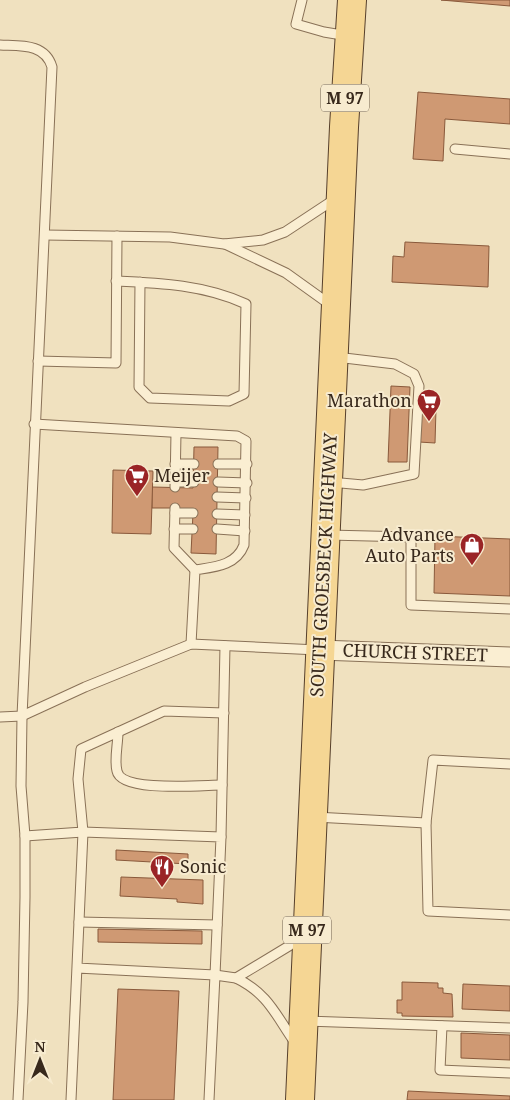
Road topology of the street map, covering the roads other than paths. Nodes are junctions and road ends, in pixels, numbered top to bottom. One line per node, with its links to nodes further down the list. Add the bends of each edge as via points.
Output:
1 (302, 0): 3 (lane, via 296,24)
2 (352, 0): 3 (main road, SOUTH GROESBECK HIGHWAY / M 97)
3 (349, 36): 7 (main road, SOUTH GROESBECK HIGHWAY / M 97)
4 (0, 45): 8 (lane, via 34,48 47,56 52,67)
5 (455, 149): 6 (lane)
6 (510, 154)
7 (340, 196): 10 (lane, via 285,232 263,240); 13 (main road, SOUTH GROESBECK HIGHWAY / M 97)
8 (45, 235): 9 (lane); 15 (lane)
9 (117, 236): 10 (lane, via 170,237); 11 (lane)
10 (224, 244): 13 (lane, via 286,272)
11 (116, 281): 12 (lane); 15 (lane, via 116,363)
12 (140, 282): 12 (lane, via 198,288 246,304 244,394 229,401 150,398 139,387)
13 (336, 308): 14 (main road, SOUTH GROESBECK HIGHWAY / M 97)
14 (333, 357): 24 (main road, SOUTH GROESBECK HIGHWAY / M 97); 24 (lane, via 395,364 414,374 419,386 414,474 362,484)
15 (38, 361): 16 (lane)
16 (34, 424): 17 (lane); 43 (lane)
17 (176, 433): 18 (lane); 21 (lane, via 242,437 247,446)
18 (175, 464): 19 (lane); 22 (lane, via 175,484)
19 (194, 464)
20 (218, 464): 21 (lane)
21 (247, 464): 25 (lane)
22 (194, 482)
23 (218, 482): 25 (lane)
24 (328, 482): 35 (main road, SOUTH GROESBECK HIGHWAY / M 97)
25 (247, 483): 27 (lane)
26 (217, 497): 27 (lane)
27 (246, 498): 30 (lane)
28 (193, 514): 31 (lane, via 175,511)
29 (217, 514): 30 (lane)
30 (245, 515): 34 (lane)
31 (174, 528): 32 (lane); 36 (lane, via 174,548)
32 (193, 528)
33 (217, 529): 34 (lane)
34 (245, 531): 36 (lane, via 242,550 234,559 221,566)
35 (325, 534): 37 (lane, via 411,537 411,605); 40 (main road, SOUTH GROESBECK HIGHWAY / M 97)
36 (195, 570): 38 (lane)
37 (510, 608)
38 (192, 644): 39 (lane); 43 (lane)
39 (225, 646): 40 (lane); 42 (lane)
40 (320, 650): 41 (street, CHURCH STREET); 48 (main road, SOUTH GROESBECK HIGHWAY / M 97)
41 (510, 656)
42 (224, 712): 45 (lane, via 164,711); 47 (lane)
43 (22, 716): 44 (lane); 51 (lane, via 21,786)
44 (0, 717)
45 (118, 732): 47 (lane, via 117,771 122,779 138,785); 50 (lane, via 81,749 78,779)
46 (510, 764): 49 (lane, via 433,760)
47 (222, 785): 52 (lane)
48 (313, 817): 49 (lane); 55 (main road, SOUTH GROESBECK HIGHWAY / M 97)
49 (426, 823): 53 (lane, via 428,911)
50 (84, 832): 51 (lane); 52 (lane); 54 (lane)
51 (25, 836): 65 (lane)
52 (221, 837): 56 (lane)
53 (510, 915)
54 (79, 922): 56 (lane); 57 (lane)
55 (308, 924): 59 (lane, via 294,942); 60 (main road, SOUTH GROESBECK HIGHWAY / M 97)
56 (217, 925): 58 (lane)
57 (77, 968): 58 (lane); 66 (lane)
58 (215, 975): 59 (lane); 67 (lane)
59 (236, 978): 63 (lane, via 269,1001)
60 (303, 1021): 61 (lane); 63 (main road, SOUTH GROESBECK HIGHWAY / M 97)
61 (442, 1026): 62 (lane); 64 (lane, via 440,1070)
62 (510, 1028)
63 (302, 1053): 68 (main road, SOUTH GROESBECK HIGHWAY / M 97)
64 (510, 1073)
65 (18, 1100)
66 (71, 1100)
67 (209, 1100)
68 (300, 1100)

